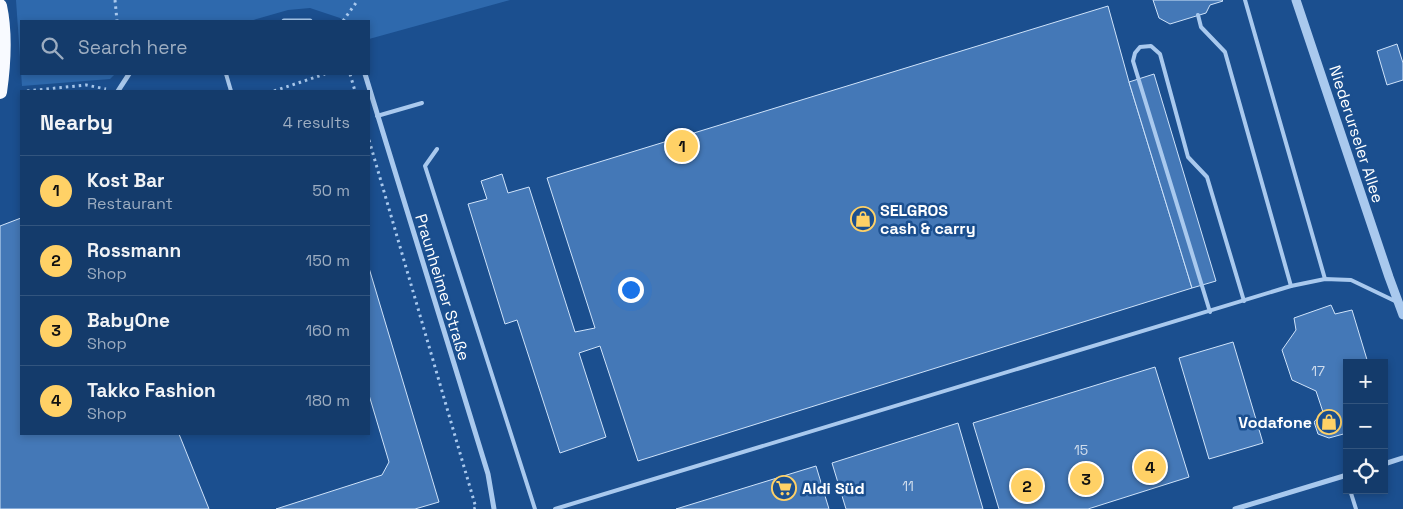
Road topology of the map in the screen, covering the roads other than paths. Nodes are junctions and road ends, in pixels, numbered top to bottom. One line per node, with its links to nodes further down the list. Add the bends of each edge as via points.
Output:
1 (1245, 0): 16 (lane)
2 (1296, 0): 19 (street, Niederurseler Allee)
3 (0, 6): 8 (highway, via 4,41)
4 (1198, 15): 17 (lane, via 1201,27 1225,52)
5 (128, 75): 9 (street)
6 (226, 75): 10 (lane)
7 (365, 75): 11 (street, Praunheimer Straße)
8 (0, 90)
9 (119, 90)
10 (232, 90)
11 (370, 90)
12 (370, 92): 14 (street, Praunheimer Straße)
13 (422, 103): 14 (lane)
14 (377, 116): 26 (street, Praunheimer Straße, via 488,474)
15 (437, 149): 27 (lane, via 426,166)
16 (1325, 279): 17 (lane); 19 (lane, via 1351,280)
17 (1291, 286): 18 (lane)
18 (1244, 301): 20 (lane); 20 (lane, via 1207,177 1188,157 1160,54 1151,46 1140,47 1133,61)
19 (1398, 303): 21 (street)
20 (1210, 312): 28 (lane)
21 (1403, 314)
22 (1403, 458): 23 (street)
23 (1388, 463)
24 (1343, 478): 29 (street)
25 (1351, 494): 30 (lane)
26 (494, 509)
27 (535, 509)
28 (555, 509)
29 (1235, 509)
30 (1356, 509)

